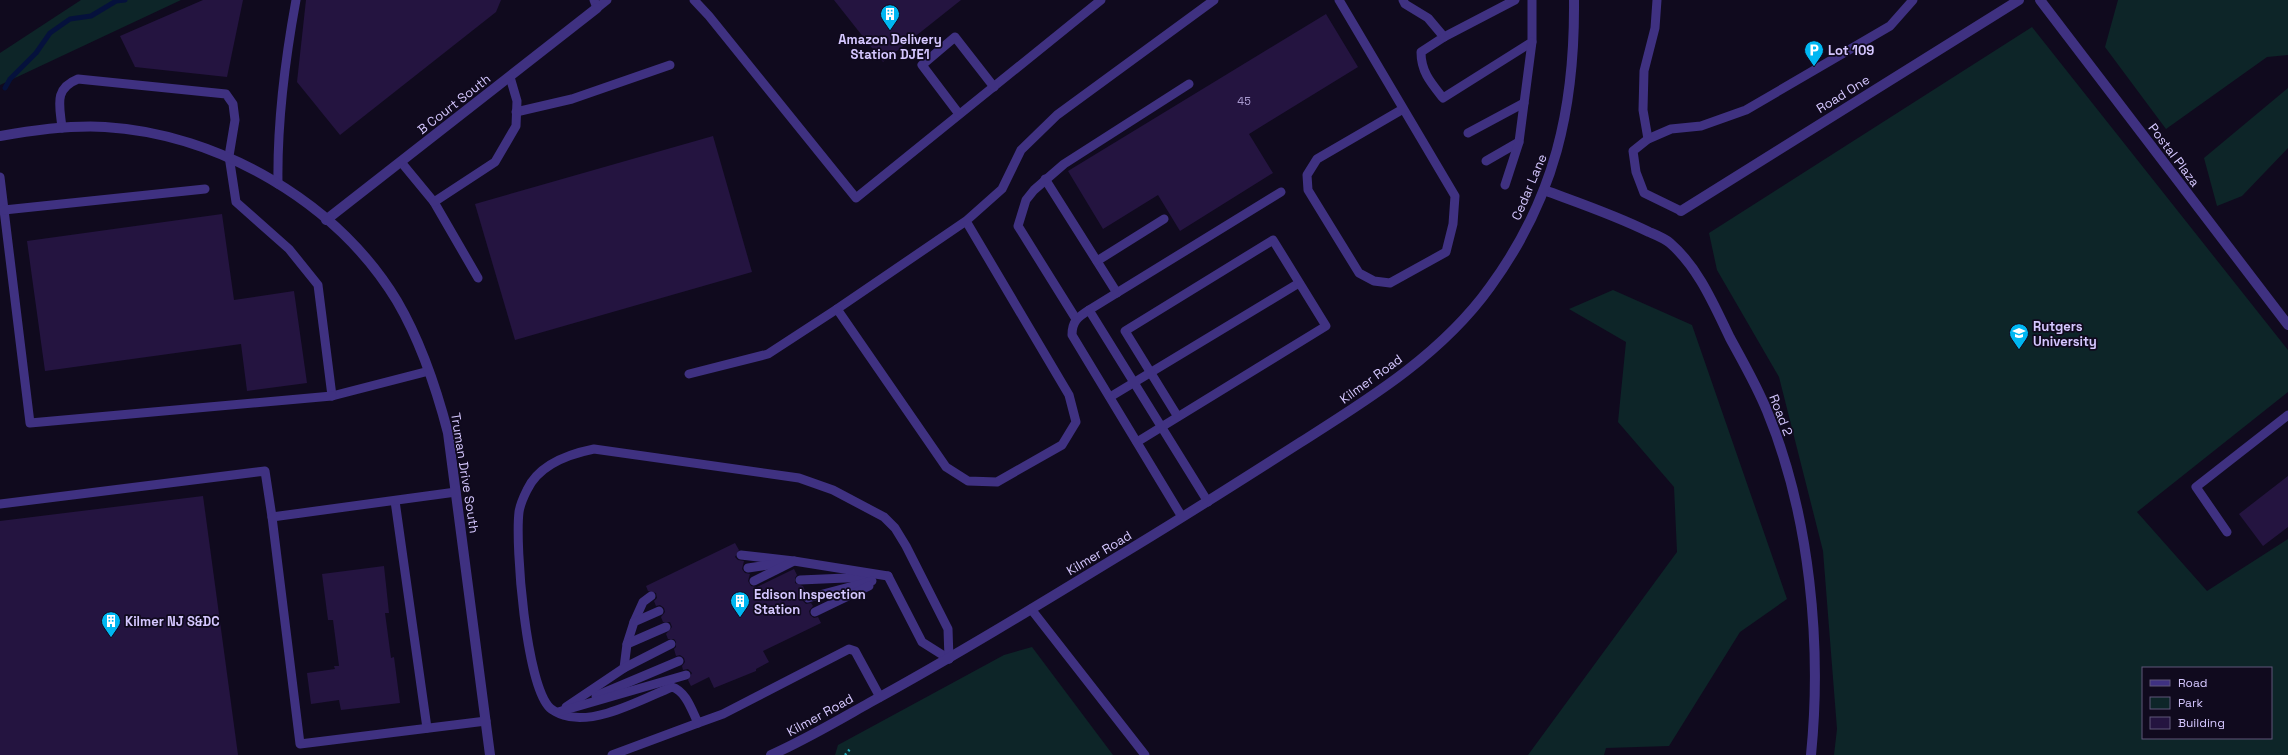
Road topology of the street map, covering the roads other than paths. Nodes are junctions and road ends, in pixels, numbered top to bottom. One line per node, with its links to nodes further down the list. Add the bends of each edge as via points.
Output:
1 (296, 0): 36 (lane, via 286,61 278,143)
2 (608, 0): 15 (lane)
3 (694, 0): 25 (lane, via 856,198)
4 (1101, 0): 21 (lane)
5 (1214, 0): 46 (lane, via 1057,115 1020,150 1002,189)
6 (1339, 0): 23 (lane)
7 (1403, 0): 16 (lane, via 1405,4 1428,18)
8 (1515, 0): 16 (lane)
9 (1532, 0): 17 (lane)
10 (1574, 0): 39 (street, Cedar Lane, via 1572,76 1564,125)
11 (1657, 0): 29 (lane, via 1655,28 1644,71 1643,110)
12 (1913, 0): 29 (lane, via 1890,26 1746,110 1701,126 1671,129)
13 (2019, 0): 43 (street, Road One)
14 (2040, 0): 54 (street, Postal Plaza)
15 (595, 4): 19 (street, B Court South)
16 (1444, 37): 17 (lane, via 1421,52 1425,74 1443,98)
17 (1532, 42): 22 (lane)
18 (670, 65): 24 (lane, via 572,99)
19 (510, 77): 24 (lane, via 517,100); 33 (street, B Court South)
20 (1189, 84): 35 (lane, via 1064,164)
21 (994, 87): 25 (lane); 25 (lane, via 955,37 922,65)
22 (1524, 103): 27 (lane); 30 (lane)
23 (1403, 109): 23 (lane, via 1455,196 1453,224 1446,252 1390,283 1374,281 1359,273 1308,190 1307,176 1317,159)
24 (516, 112): 41 (lane, via 516,126 495,162)
25 (959, 114)
26 (62, 128): 28 (street, Truman Drive South); 31 (street, Truman Drive South, via 104,127 138,130 176,138); 31 (lane, via 60,94 66,84 78,80 226,94 233,104 235,120)
27 (1468, 133)
28 (0, 136)
29 (1648, 139): 43 (lane, via 1633,151 1636,172 1644,193)
30 (1519, 142): 32 (lane); 37 (lane)
31 (229, 156): 36 (street, Truman Drive South); 60 (lane, via 236,202 289,250 318,285)
32 (1486, 161)
33 (401, 162): 41 (lane); 45 (street, B Court South)
34 (0, 177): 42 (lane)
35 (1045, 180): 47 (lane); 53 (lane, via 1026,200 1018,226)
36 (278, 184): 45 (street, Truman Drive South)
37 (1505, 185)
38 (205, 189): 42 (lane)
39 (1544, 190): 55 (street, Cedar Lane, via 1516,247 1490,288 1469,313); 102 (street, Road 2, via 1625,220 1669,242 1695,272 1767,411 1784,460 1799,520 1806,562 1816,655 1816,713)
40 (1281, 192): 50 (lane)
41 (434, 202): 48 (lane)
42 (4, 210): 60 (lane, via 30,423)
43 (1681, 211)
44 (1164, 219): 47 (lane)
45 (326, 220): 56 (street, Truman Drive South, via 376,272 396,301 418,341)
46 (966, 221): 51 (lane); 51 (lane, via 1069,395 1076,422 1062,445 997,482 968,481 946,467)
47 (1097, 261): 50 (lane)
48 (478, 278)
49 (1298, 283): 57 (lane); 57 (lane, via 1273,240 1125,331); 63 (lane, via 1326,326)
50 (1117, 293): 52 (lane)
51 (837, 309): 58 (lane, via 768,354)
52 (1089, 310): 53 (lane); 59 (lane)
53 (1076, 319): 61 (lane, via 1072,335)
54 (2288, 325)
55 (1428, 352): 68 (street, Kilmer Road, via 1392,383)
56 (430, 371): 60 (lane); 66 (street, Truman Drive South, via 448,433)
57 (1150, 373): 59 (lane); 63 (lane)
58 (689, 374)
59 (1135, 382): 61 (lane); 64 (lane)
60 (332, 396)
61 (1110, 397): 65 (lane)
62 (2288, 415): 72 (lane, via 2196,487)
63 (1178, 417): 64 (lane)
64 (1162, 427): 65 (lane); 68 (lane)
65 (1137, 442): 71 (lane)
66 (456, 492): 67 (lane); 94 (street, Truman Drive South)
67 (395, 501): 70 (lane); 96 (lane)
68 (1208, 502): 71 (street, Kilmer Road)
69 (0, 504): 70 (lane, via 265,470)
70 (272, 517): 96 (lane, via 300,744)
71 (1182, 517): 81 (street, Kilmer Road)
72 (2228, 532)
73 (741, 555): 74 (lane)
74 (794, 561): 75 (lane); 76 (lane); 78 (lane)
75 (748, 568)
76 (888, 576): 77 (lane); 80 (lane); 83 (lane); 88 (lane, via 922,642)
77 (800, 580)
78 (754, 581)
79 (651, 596): 84 (lane, via 643,602)
80 (808, 598)
81 (1031, 610): 88 (street, Kilmer Road); 101 (lane)
82 (658, 611): 84 (lane)
83 (815, 612)
84 (634, 622): 86 (lane)
85 (666, 627): 86 (lane)
86 (627, 644): 90 (lane)
87 (671, 644): 90 (lane)
88 (949, 659): 92 (street, Kilmer Road); 93 (lane, via 948,629 906,546 895,528 884,517 833,490 799,478 594,449 570,454 545,468 528,488 519,511 518,546 532,665 549,708)
89 (679, 661): 93 (lane)
90 (624, 668): 93 (lane)
91 (686, 675): 93 (lane)
92 (880, 697): 95 (lane, via 855,651 849,649 723,714); 97 (street, Kilmer Road)
93 (558, 712): 95 (lane, via 584,718 606,714 672,687 678,688 684,696)
94 (486, 721): 96 (lane); 98 (street, Truman Drive South)
95 (698, 723): 99 (lane)
96 (426, 728)
97 (788, 752): 100 (street, Kilmer Road)
98 (490, 755)
99 (612, 755)
100 (771, 755)
101 (1145, 755)
102 (1811, 755)

